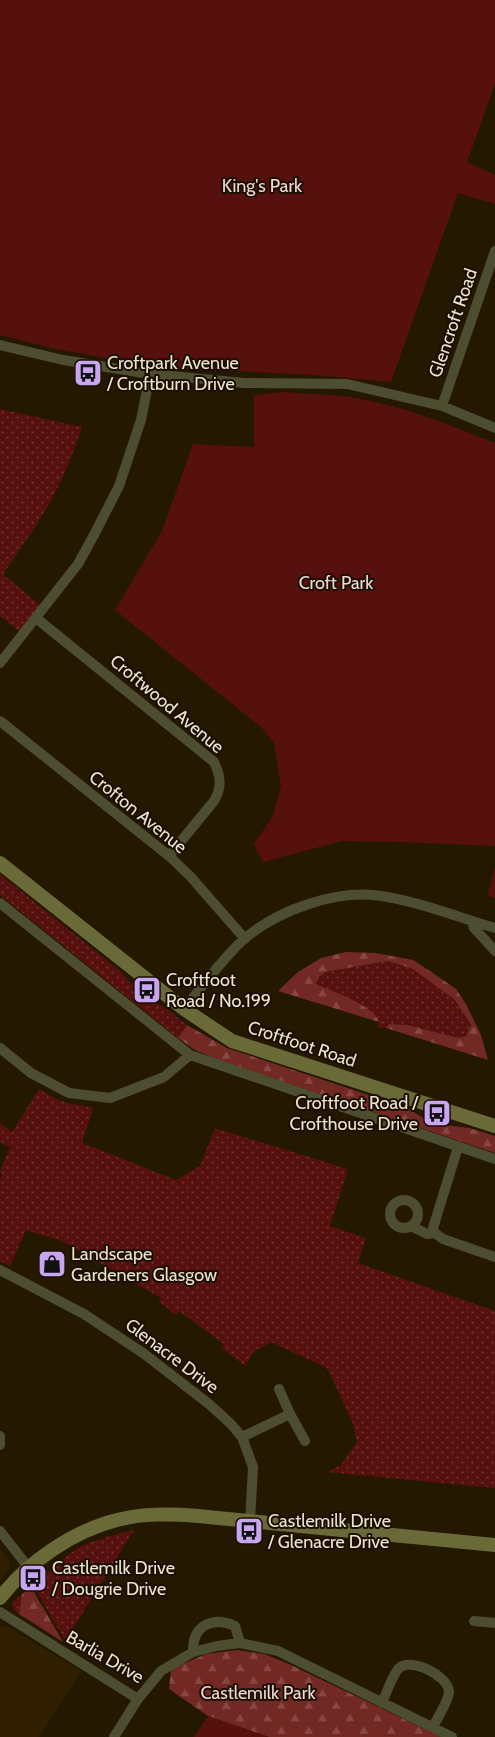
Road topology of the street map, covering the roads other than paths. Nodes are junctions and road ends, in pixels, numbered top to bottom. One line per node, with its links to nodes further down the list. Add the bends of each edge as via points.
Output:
1 (495, 251): 4 (street, Glencroft Road)
2 (0, 345): 3 (street, via 62,360)
3 (150, 374): 4 (street, via 244,383 347,384); 6 (street, via 141,420 119,486 78,564)
4 (442, 406): 5 (street)
5 (495, 428)
6 (36, 618): 7 (street); 9 (street, Croftwood Avenue, via 214,762 220,773 219,791)
7 (0, 663)
8 (0, 721): 9 (street, Crofton Avenue)
9 (169, 856): 14 (street, Crofton Avenue)
10 (0, 863): 16 (street, Croftfoot Road)
11 (0, 903): 18 (street)
12 (472, 922): 13 (street); 14 (street, via 404,900 348,896 296,908); 15 (street)
13 (495, 928)
14 (245, 938): 16 (street, via 226,956)
15 (495, 951)
16 (184, 1009): 19 (street, Croftfoot Road, via 232,1041)
17 (0, 1048): 18 (street, via 31,1073 69,1093 110,1098 164,1077)
18 (190, 1055): 20 (street)
19 (495, 1126)
20 (458, 1147): 21 (street); 23 (street, via 433,1228)
21 (495, 1159)
22 (411, 1226): 23 (street, via 427,1234)
23 (435, 1233): 24 (street, via 443,1239)
24 (495, 1257)
25 (0, 1270): 29 (street, Glenacre Drive, via 84,1314 143,1353 216,1409)
26 (279, 1389): 27 (street)
27 (290, 1414): 29 (street); 30 (street)
28 (0, 1436): 31 (street)
29 (242, 1437): 32 (street, Glenacre Drive, via 253,1467)
30 (304, 1440)
31 (0, 1446)
32 (250, 1522): 34 (street); 35 (street, via 154,1515 117,1520 83,1533)
33 (0, 1531): 35 (street)
34 (495, 1545)
35 (29, 1568): 36 (street)
36 (0, 1598)
37 (0, 1612): 42 (street, Barlia Drive)
38 (474, 1621): 39 (street)
39 (495, 1622)
40 (240, 1644): 41 (street, Barlia Drive); 41 (street, via 236,1626 221,1622 200,1629 195,1635); 43 (street, Barlia Drive, via 278,1651)
41 (193, 1652): 42 (street, Barlia Drive, via 161,1671)
42 (138, 1699): 45 (street)
43 (382, 1703): 44 (street, Barlia Drive); 44 (street, via 398,1669 411,1664 421,1667 440,1676 449,1689)
44 (433, 1727): 46 (street, Barlia Drive)
45 (114, 1737)
46 (452, 1737)

